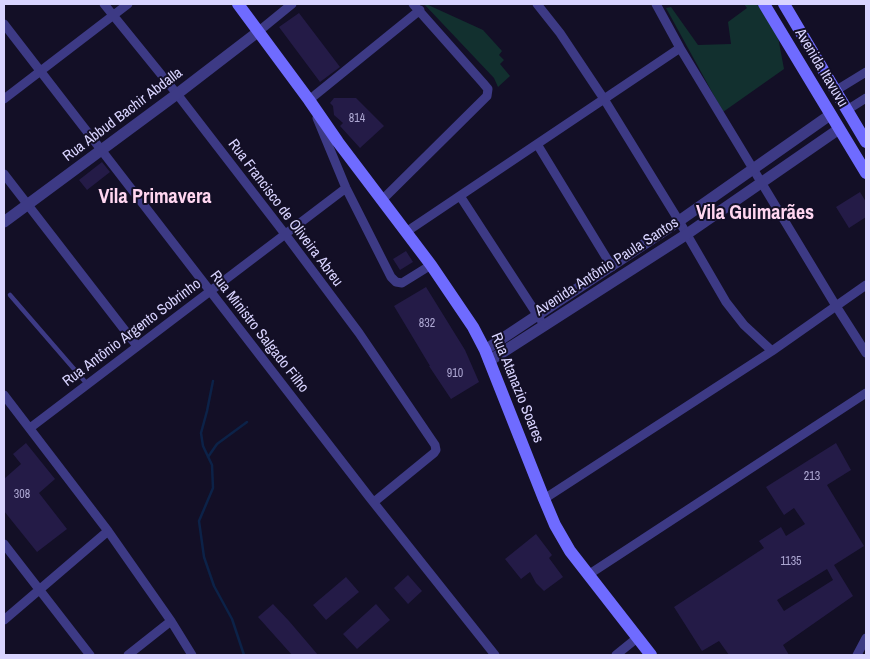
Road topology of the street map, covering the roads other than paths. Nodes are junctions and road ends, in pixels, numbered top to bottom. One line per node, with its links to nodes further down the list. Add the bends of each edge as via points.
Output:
1 (104, 4): 11 (street, Rua Francisco de Oliveira Abreu)
2 (128, 4): 11 (street)
3 (238, 4): 13 (main road, Rua Atanazio Soares)
4 (292, 4): 13 (street)
5 (413, 4): 10 (street)
6 (538, 4): 21 (street)
7 (656, 4): 14 (street)
8 (764, 4): 24 (main road, Avenida Itavuvu)
9 (784, 4): 17 (main road, Avenida Itavuvu)
10 (420, 10): 22 (street); 36 (street, via 488,89 487,96)
11 (113, 16): 15 (street); 18 (street, Rua Francisco de Oliveira Abreu)
12 (4, 24): 15 (street, Rua Ministro Salgado Filho)
13 (259, 31): 18 (street, Rua Abbud Bachir Abdalla); 22 (main road, Rua Atanazio Soares)
14 (680, 48): 21 (street); 30 (street)
15 (40, 71): 19 (street); 29 (street, Rua Ministro Salgado Filho)
16 (866, 72): 17 (street)
17 (835, 91): 23 (main road, Avenida Itavuvu)
18 (177, 94): 29 (street, Rua Abbud Bachir Abdalla); 41 (street, Rua Francisco de Oliveira Abreu)
19 (4, 98)
20 (866, 98): 23 (street)
21 (604, 99): 27 (street); 38 (street)
22 (309, 100): 28 (main road, Rua Atanazio Soares)
23 (847, 110): 26 (main road, Avenida Itavuvu)
24 (830, 115): 25 (main road, Avenida Itavuvu); 30 (street, Avenida Antônio Paula Santos)
25 (839, 129): 32 (main road, Avenida Itavuvu); 33 (street, Avenida Antônio Paula Santos)
26 (866, 142)
27 (537, 144): 35 (street); 44 (street)
28 (333, 145): 34 (street); 36 (main road, Rua Atanazio Soares)
29 (102, 150): 37 (street, Rua Abbud Bachir Abdalla); 46 (street, Rua Ministro Salgado Filho)
30 (754, 170): 33 (street); 38 (street, Avenida Antônio Paula Santos)
31 (4, 174): 37 (street)
32 (866, 174)
33 (762, 182): 42 (street, Avenida Antônio Paula Santos); 48 (street)
34 (346, 188): 41 (street, Rua Antônio Argento Sobrinho); 43 (street, via 396,282 402,283)
35 (460, 196): 40 (street); 49 (street)
36 (382, 200): 40 (main road, Rua Atanazio Soares)
37 (28, 204): 39 (street, Rua Abbud Bachir Abdalla); 51 (street)
38 (680, 221): 42 (street); 44 (street, Avenida Antônio Paula Santos)
39 (4, 222)
40 (406, 232): 43 (main road, Rua Atanazio Soares)
41 (285, 234): 46 (street, Rua Antônio Argento Sobrinho); 60 (street, Rua Francisco de Oliveira Abreu, via 360,334 435,445 434,454)
42 (687, 234): 50 (street, Avenida Antônio Paula Santos); 52 (street, via 726,302 744,325)
43 (431, 265): 54 (main road, Rua Atanazio Soares, via 473,326)
44 (612, 267): 49 (street, Avenida Antônio Paula Santos)
45 (866, 285): 48 (street)
46 (210, 291): 51 (street, Rua Antônio Argento Sobrinho); 60 (street, Rua Ministro Salgado Filho)
47 (10, 295): 55 (lane)
48 (836, 306): 52 (street); 53 (street)
49 (537, 316): 50 (street); 54 (street, Avenida Antônio Paula Santos)
50 (544, 326): 54 (street, Avenida Antônio Paula Santos)
51 (137, 346): 55 (street, Rua Antônio Argento Sobrinho)
52 (772, 351): 59 (street)
53 (866, 353)
54 (487, 355): 59 (main road, Rua Atanazio Soares)
55 (87, 384): 58 (street, Rua Antônio Argento Sobrinho)
56 (866, 392): 63 (street)
57 (4, 395): 58 (street)
58 (30, 428): 61 (street)
59 (544, 499): 63 (main road, Rua Atanazio Soares, via 570,551)
60 (374, 502): 72 (street, Rua Ministro Salgado Filho)
61 (108, 531): 64 (street); 66 (street)
62 (4, 544): 64 (street)
63 (588, 575): 67 (main road, Rua Atanazio Soares)
64 (39, 590): 65 (street); 69 (street)
65 (4, 620)
66 (171, 621): 70 (street); 71 (street)
67 (637, 638): 73 (street); 74 (main road, Rua Atanazio Soares)
68 (866, 638): 75 (street)
69 (90, 655)
70 (128, 655)
71 (192, 655)
72 (495, 655)
73 (616, 655)
74 (651, 655)
75 (857, 655)

